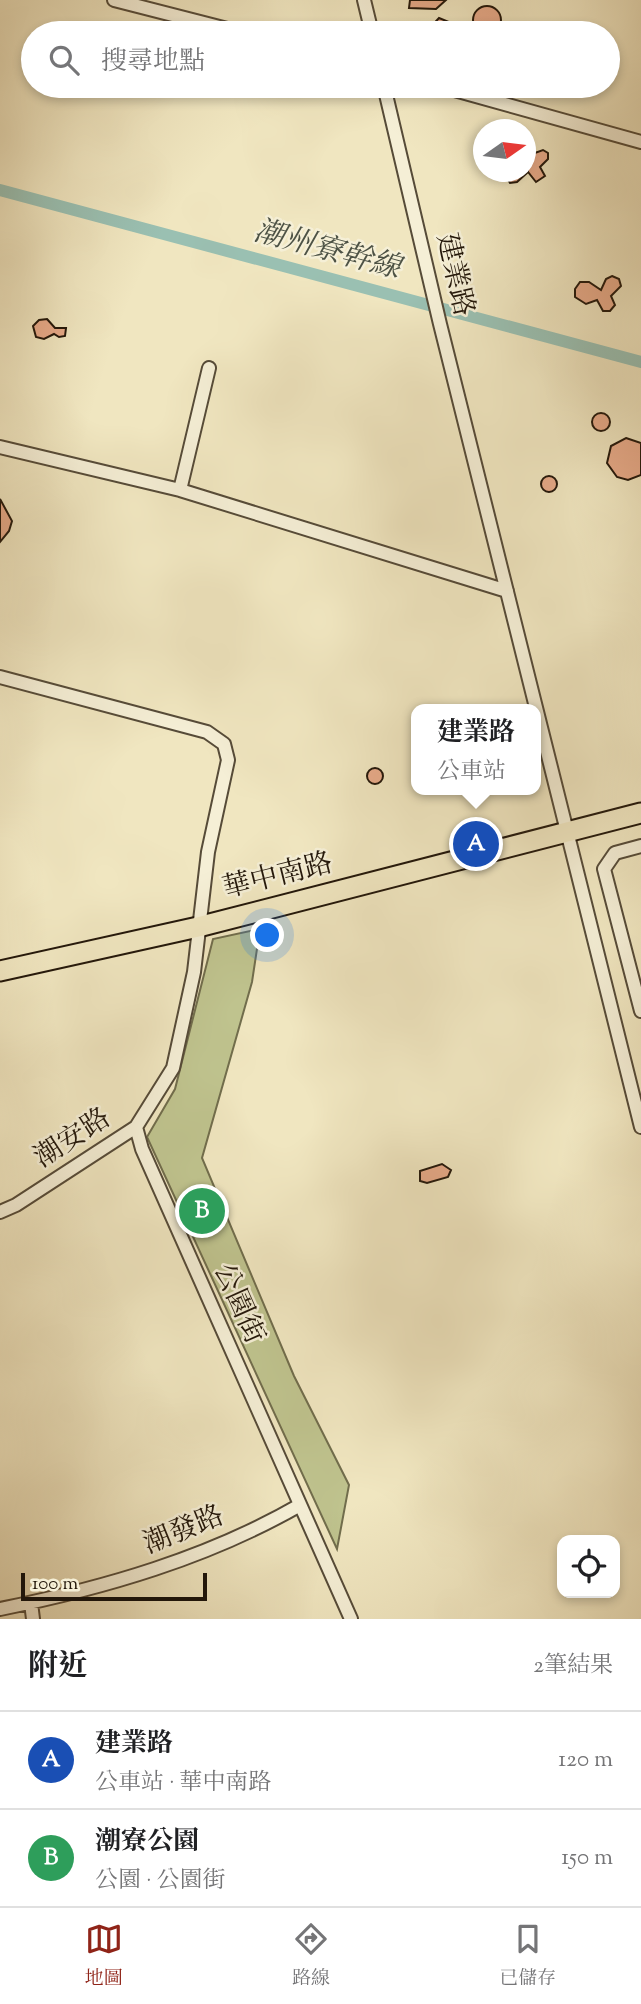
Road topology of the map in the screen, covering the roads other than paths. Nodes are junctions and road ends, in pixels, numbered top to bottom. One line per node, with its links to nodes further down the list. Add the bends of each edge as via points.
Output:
1 (114, 0): 3 (street)
2 (364, 0): 4 (street)
3 (196, 21)
4 (369, 21)
5 (387, 98): 11 (street, 建業路)
6 (483, 98): 7 (street)
7 (641, 142)
8 (209, 368): 10 (street)
9 (0, 447): 10 (street)
10 (180, 490): 11 (street)
11 (507, 591): 13 (street, 建業路)
12 (0, 677): 18 (street, via 207,732 224,744 228,760)
13 (536, 704)
14 (541, 725): 16 (street, 建業路)
15 (641, 813): 16 (main road, 華中南路)
16 (568, 832): 18 (main road, 華中南路); 22 (street, 建業路)
17 (641, 846): 20 (street, via 615,853 604,869)
18 (198, 927): 19 (main road, 華中南路); 21 (street, via 194,972 173,1068)
19 (0, 971)
20 (641, 1012)
21 (136, 1127): 23 (street, 潮安路); 24 (street, 公園街)
22 (641, 1127)
23 (0, 1212)
24 (300, 1505): 25 (street, 潮發路, via 266,1525 142,1575); 28 (street, 公園街)
25 (31, 1603): 26 (street, 潮發路); 27 (street)
26 (0, 1609)
27 (33, 1619)
28 (351, 1619)

